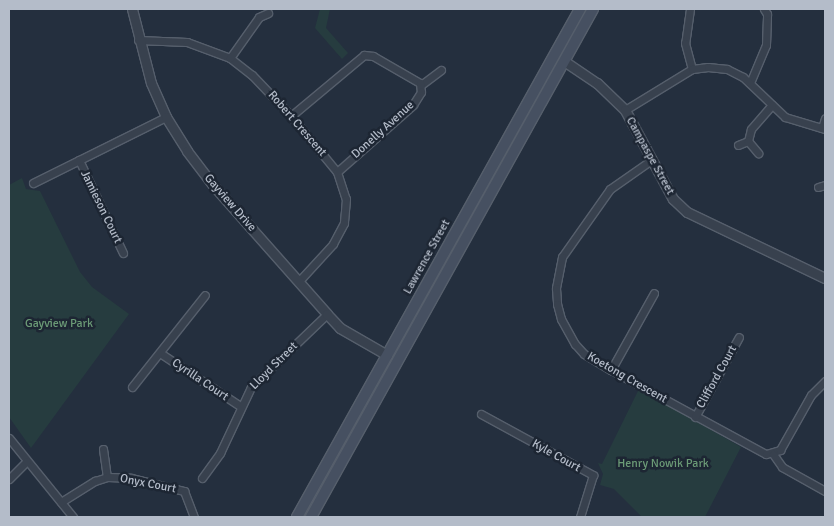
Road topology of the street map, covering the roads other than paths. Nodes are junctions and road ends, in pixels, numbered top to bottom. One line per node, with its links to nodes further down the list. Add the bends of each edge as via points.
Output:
1 (132, 9): 7 (street, Gayview Drive)
2 (580, 9): 8 (main road, Lawrence Street)
3 (593, 9): 10 (main road, Lawrence Street)
4 (690, 9): 11 (street, via 685,43)
5 (764, 9): 13 (street, via 767,14 766,45)
6 (268, 13): 9 (street, via 259,17)
7 (138, 40): 9 (street, Robert Crescent, via 187,42); 18 (street, Gayview Drive)
8 (554, 55): 10 (main road); 36 (main road, Lawrence Street)
9 (230, 58): 17 (street, Robert Crescent, via 252,75)
10 (564, 61): 16 (street, Campaspe Street, via 597,83); 37 (main road, Lawrence Street)
11 (692, 69): 13 (street, via 727,69); 16 (street)
12 (441, 70): 14 (street)
13 (750, 83): 15 (street)
14 (421, 84): 17 (street, via 373,56 364,55); 26 (street, Donelly Avenue, via 421,92 414,105)
15 (772, 106): 20 (street, via 793,122); 21 (street, via 751,129)
16 (625, 110): 25 (street, Campaspe Street)
17 (291, 116): 26 (street, Robert Crescent)
18 (166, 117): 24 (street, Jamieson Court); 30 (street, Gayview Drive, via 213,185)
19 (825, 118): 20 (street)
20 (824, 129)
21 (748, 140): 22 (street); 23 (street)
22 (738, 145)
23 (758, 153)
24 (79, 160): 27 (street, Jamieson Court); 28 (street, Jamieson Court)
25 (650, 161): 29 (street, Campaspe Street, via 673,199 687,212); 38 (street, Koetong Crescent, via 610,189 570,244 558,274 558,304 568,334 584,354)
26 (337, 172): 30 (street, Robert Crescent, via 346,199 344,223 333,244)
27 (33, 183)
28 (123, 253)
29 (825, 278)
30 (299, 281): 33 (street, Gayview Drive)
31 (654, 293): 38 (street)
32 (205, 295): 35 (street, Cyrilla Court)
33 (327, 314): 36 (street, Gayview Drive, via 340,328); 41 (street, Lloyd Street, via 261,376)
34 (739, 337): 43 (street, Clifford Court)
35 (160, 353): 40 (street, Cyrilla Court); 41 (street, Cyrilla Court)
36 (387, 355): 37 (main road); 55 (main road, Lawrence Street)
37 (397, 360): 56 (main road, Lawrence Street)
38 (611, 370): 43 (street, Koetong Crescent)
39 (824, 384): 46 (street, via 811,395 780,450)
40 (132, 387)
41 (240, 406): 49 (street, Lloyd Street, via 220,453)
42 (481, 414): 57 (street, Kyle Court, via 593,476)
43 (695, 416): 46 (street, Koetong Crescent, via 762,453)
44 (9, 438): 47 (street)
45 (103, 449): 48 (street)
46 (773, 454): 51 (street, via 782,468)
47 (27, 461): 50 (street); 52 (street)
48 (107, 477): 52 (street, Onyx Court, via 84,486); 54 (street, Onyx Court, via 131,478 184,491)
49 (202, 478)
50 (9, 479)
51 (825, 491)
52 (61, 502): 53 (street)
53 (73, 517)
54 (194, 517)
55 (296, 517)
56 (310, 517)
57 (580, 517)

